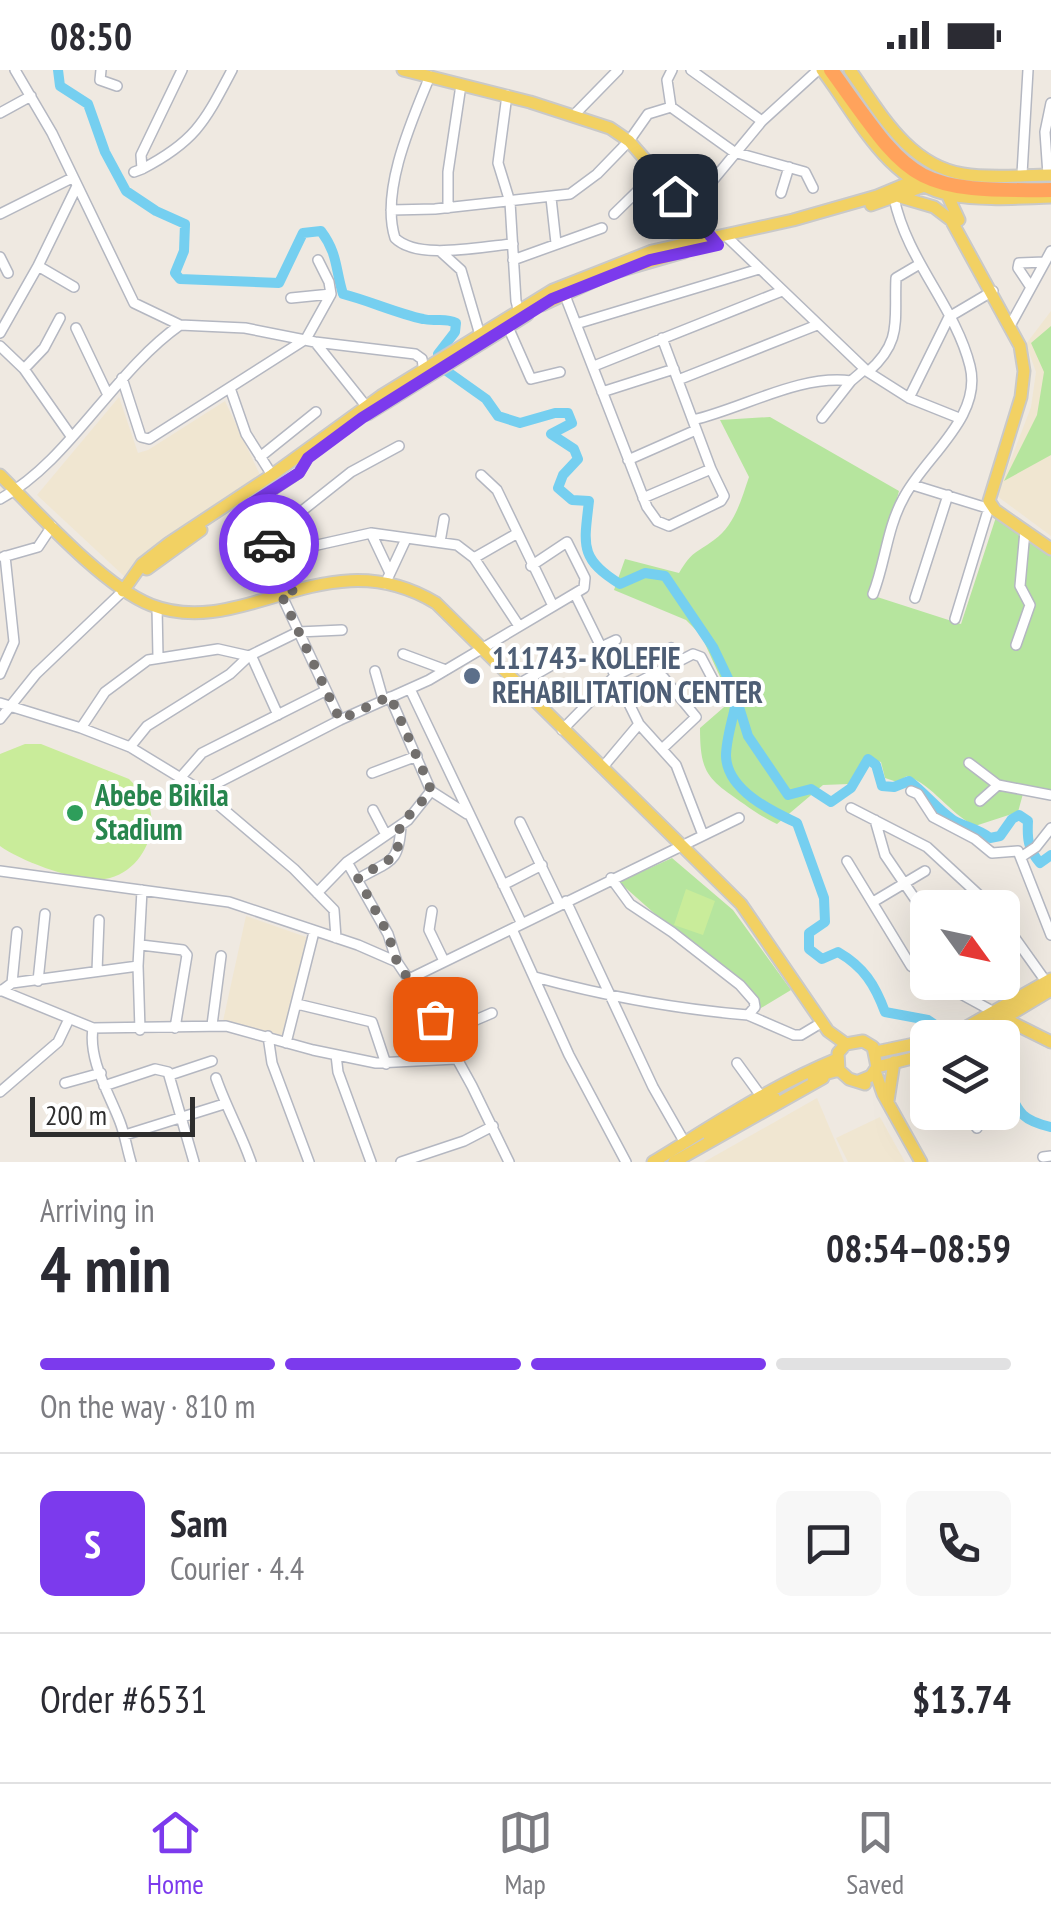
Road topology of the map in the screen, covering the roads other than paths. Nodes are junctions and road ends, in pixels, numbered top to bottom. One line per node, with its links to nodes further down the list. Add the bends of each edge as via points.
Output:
1 (14, 70): 18 (street)
2 (101, 70): 16 (street, via 100,80)
3 (182, 70): 4 (street, via 138,170 195,134)
4 (232, 70)
5 (403, 70): 14 (main road)
6 (618, 70): 22 (street)
7 (672, 70): 20 (street)
8 (691, 70): 23 (street)
9 (820, 70): 23 (street); 32 (main road)
10 (831, 70): 30 (highway, via 886,147 916,174 958,188)
11 (841, 70): 30 (highway, via 895,144 924,169 967,181)
12 (850, 70): 28 (main road, via 900,138 926,161 969,175)
13 (1028, 70): 28 (street)
14 (433, 75): 15 (main road); 39 (street, via 408,133)
15 (461, 85): 17 (main road); 38 (street)
16 (117, 86)
17 (507, 95): 22 (main road); 36 (street, via 498,162)
18 (31, 96): 21 (street); 29 (street)
19 (1051, 103): 30 (street, via 1045,132)
20 (670, 107): 24 (street, via 651,112); 25 (street)
21 (0, 114)
22 (574, 115): 24 (main road)
23 (762, 121): 25 (street)
24 (629, 141): 27 (main road); 35 (street, via 581,188)
25 (734, 152): 26 (street); 37 (street)
26 (789, 167): 31 (street, via 805,172); 33 (street)
27 (656, 172): 37 (main road, via 678,200); 42 (street)
28 (1022, 174): 30 (main road)
29 (74, 182): 41 (street); 55 (street); 69 (street, via 131,299)
30 (1050, 184): 34 (main road)
31 (813, 188)
32 (909, 190): 34 (main road); 40 (main road); 44 (main road); 54 (street, via 900,226); 62 (main road, via 951,220)
33 (781, 193)
34 (947, 194): 40 (main road)
35 (552, 198): 36 (street); 45 (street)
36 (510, 202): 38 (street); 46 (street)
37 (693, 206): 44 (main road, via 702,227)
38 (448, 208): 39 (street)
39 (391, 210): 49 (street, via 397,241)
40 (954, 213): 70 (main road)
41 (0, 214)
42 (614, 214)
43 (602, 228): 45 (street)
44 (721, 240): 56 (street); 64 (main road); 66 (main road, via 626,260 553,290)
45 (556, 243): 52 (street)
46 (513, 244): 47 (street); 52 (street)
47 (466, 248): 49 (street); 57 (street)
48 (1051, 250): 53 (street)
49 (440, 251): 57 (street)
50 (0, 257): 58 (street)
51 (318, 260): 63 (street)
52 (514, 260): 66 (street)
53 (1044, 262): 59 (street); 59 (street, via 1019,263)
54 (918, 265): 68 (street); 85 (street, via 896,278 894,342)
55 (38, 266): 60 (street); 76 (street)
56 (759, 269): 61 (street); 71 (street)
57 (462, 270): 78 (street)
58 (8, 274)
59 (1030, 286): 70 (street)
60 (74, 287)
61 (782, 291): 73 (street); 79 (street)
62 (992, 292): 68 (street); 70 (main road)
63 (330, 294): 65 (street); 80 (street)
64 (564, 294): 66 (main road); 71 (street)
65 (291, 298)
66 (519, 315): 74 (main road); 78 (main road)
67 (60, 318): 84 (street)
68 (949, 318): 94 (street); 98 (street, via 971,369)
69 (170, 320): 72 (street); 77 (street)
70 (1013, 321): 114 (main road, via 1023,389); 123 (main road, via 1026,345 1030,381 996,502)
71 (576, 324): 83 (street)
72 (180, 325): 77 (street); 80 (street)
73 (817, 325): 85 (street); 87 (street)
74 (508, 327): 82 (main road); 86 (street, via 531,379)
75 (76, 328): 93 (street)
76 (0, 332)
77 (168, 334): 89 (street)
78 (480, 335): 82 (main road)
79 (662, 338): 83 (street); 87 (street)
80 (310, 340): 88 (street, via 415,354); 91 (street); 95 (street)
81 (0, 346): 84 (street)
82 (453, 357): 88 (main road)
83 (594, 366): 92 (street)
84 (24, 370): 100 (street)
85 (867, 371): 90 (street); 94 (street)
86 (560, 372)
87 (676, 374): 92 (street); 99 (street)
88 (425, 375): 95 (main road); 109 (main road)
89 (122, 378): 91 (street, via 144,440); 93 (street)
90 (851, 381): 97 (street); 99 (street, via 803,383)
91 (230, 388): 102 (street)
92 (602, 392): 103 (street)
93 (108, 393): 100 (street)
94 (909, 398): 98 (street)
95 (366, 406): 106 (main road)
96 (316, 412): 102 (street)
97 (822, 418)
98 (960, 418): 108 (street)
99 (695, 425): 103 (street); 104 (street)
100 (71, 436): 110 (street)
101 (399, 446): 116 (street, via 352,472)
102 (260, 457): 106 (street)
103 (628, 460): 112 (street)
104 (711, 469): 112 (street); 112 (street, via 723,500 669,526 654,519)
105 (0, 475): 110 (main road)
106 (272, 475): 109 (main road)
107 (482, 475): 120 (street, via 497,490)
108 (913, 485): 111 (street); 130 (street, via 898,509)
109 (264, 489): 116 (street); 128 (main road, via 139,572); 129 (street, via 248,507)
110 (16, 491): 113 (street); 117 (main road)
111 (948, 495): 114 (street); 132 (street)
112 (643, 498)
113 (0, 499)
114 (988, 506): 118 (main road); 135 (street)
115 (444, 519): 122 (street)
116 (288, 522): 119 (street, via 307,549)
117 (52, 526): 124 (street, via 38,547); 128 (main road)
118 (1025, 530): 123 (main road); 140 (street, via 1020,586 1030,605)
119 (371, 533): 121 (street); 127 (street)
120 (516, 534): 125 (street); 126 (street)
121 (406, 538): 122 (street); 127 (street)
122 (440, 542): 125 (street)
123 (1051, 546)
124 (2, 557): 151 (street, via 14,642)
125 (474, 558): 136 (street)
126 (532, 566): 131 (street, via 571,544 586,578); 133 (street)
127 (387, 578): 129 (main road, via 336,580); 142 (main road, via 436,603)
128 (123, 591): 134 (main road); 159 (street)
129 (287, 592): 134 (main road, via 211,610); 138 (street)
130 (873, 594)
131 (576, 596): 133 (street); 141 (street)
132 (915, 598)
133 (553, 606): 136 (street)
134 (157, 607): 145 (street)
135 (954, 618)
136 (519, 626): 142 (street)
137 (342, 630): 138 (street)
138 (298, 632): 144 (street); 157 (street)
139 (616, 640): 141 (street)
140 (1016, 645)
141 (601, 647): 152 (street)
142 (482, 648): 148 (street); 153 (main road)
143 (403, 654): 148 (street)
144 (250, 656): 145 (street, via 218,649); 160 (street); 166 (street, via 147,726)
145 (158, 658): 164 (street, via 112,686)
146 (681, 659): 150 (street); 152 (street, via 671,648); 156 (street, via 700,657)
147 (552, 666): 153 (street)
148 (446, 670): 154 (street)
149 (375, 671): 158 (street)
150 (659, 672): 155 (street); 167 (street, via 696,718)
151 (0, 674)
152 (615, 676): 155 (street); 165 (street)
153 (517, 684): 165 (main road)
154 (410, 689): 158 (street); 181 (street)
155 (624, 690): 163 (street)
156 (718, 690)
157 (326, 692): 160 (street); 162 (street)
158 (386, 698): 162 (street); 168 (street)
159 (4, 704): 161 (street); 164 (street)
160 (278, 715): 172 (street, via 198,756)
161 (0, 719)
162 (340, 720): 176 (street)
163 (639, 724): 167 (street); 170 (street)
164 (81, 728): 166 (street)
165 (562, 730): 170 (main road)
166 (130, 747): 172 (street)
167 (662, 750): 188 (street, via 676,766)
168 (416, 756): 171 (street); 174 (street)
169 (969, 763): 173 (street)
170 (602, 768): 189 (main road)
171 (372, 773)
172 (181, 777): 176 (street)
173 (998, 786): 177 (street); 178 (street)
174 (431, 791): 181 (street); 185 (street)
175 (911, 791): 190 (street, via 938,821 994,854)
176 (202, 792): 202 (street)
177 (1051, 795)
178 (980, 801)
179 (850, 808): 183 (street)
180 (373, 810): 187 (street)
181 (469, 816): 199 (street)
182 (739, 818): 188 (street)
183 (875, 820): 198 (street, via 882,850); 201 (street, via 927,847)
184 (520, 822): 193 (street)
185 (400, 825): 187 (street); 196 (street, via 395,858)
186 (1051, 828): 190 (street)
187 (386, 835): 192 (street)
188 (703, 835): 189 (street)
189 (682, 846): 197 (street); 240 (main road, via 746,910)
190 (1028, 852): 212 (street)
191 (847, 861): 205 (street)
192 (347, 862): 196 (street); 202 (street)
193 (542, 866): 199 (street); 204 (street)
194 (0, 870): 200 (street)
195 (925, 872): 198 (street)
196 (358, 878): 218 (street)
197 (611, 878): 204 (street); 235 (street, via 638,911 740,986 755,1004)
198 (902, 884): 203 (street); 205 (street)
199 (503, 885): 209 (street)
200 (142, 890): 211 (street, via 230,902); 215 (street)
201 (974, 890)
202 (317, 892): 213 (street, via 336,913)
203 (910, 894)
204 (562, 902): 209 (street); 228 (street)
205 (873, 902): 219 (street)
206 (432, 911): 217 (street, via 428,930)
207 (44, 914): 224 (street)
208 (98, 920): 221 (street)
209 (516, 925): 217 (street); 222 (street)
210 (17, 932): 225 (street)
211 (314, 932): 213 (street); 233 (street)
212 (1051, 934)
213 (336, 938): 218 (street)
214 (1020, 944): 226 (street)
215 (142, 945): 220 (street); 243 (street, via 187,955)
216 (221, 956): 241 (street)
217 (444, 960): 223 (street)
218 (397, 962): 223 (street)
219 (910, 964)
220 (138, 966): 221 (street); 244 (street)
221 (97, 972): 224 (street)
222 (535, 977): 228 (street); 281 (street)
223 (409, 979): 238 (street)
224 (38, 980): 225 (street)
225 (12, 983): 227 (street)
226 (1050, 985): 229 (main road); 236 (main road)
227 (0, 990): 237 (street)
228 (611, 996): 235 (street); 273 (street)
229 (1020, 997)
230 (972, 1000): 236 (street)
231 (1013, 1000): 236 (main road)
232 (468, 1003): 238 (street)
233 (297, 1004): 247 (street); 258 (street, via 371,1021)
234 (492, 1012): 245 (street)
235 (748, 1015): 240 (street, via 794,1035)
236 (999, 1015): 239 (main road); 248 (main road)
237 (69, 1019): 242 (street); 266 (street, via 62,1036)
238 (435, 1019): 245 (street)
239 (990, 1020)
240 (821, 1023): 249 (main road)
241 (212, 1025): 243 (street); 246 (street, via 238,1027)
242 (93, 1028): 244 (street); 260 (street)
243 (175, 1028): 244 (street)
244 (140, 1030)
245 (443, 1034): 252 (street)
246 (268, 1042): 247 (street); 277 (street)
247 (286, 1042): 254 (street)
248 (1051, 1042)
249 (846, 1044): 255 (main road, via 863,1041); 259 (main road)
250 (910, 1053): 255 (main road)
251 (910, 1055): 256 (main road)
252 (456, 1059): 258 (street); 271 (street)
253 (212, 1061): 261 (street)
254 (336, 1061): 258 (street); 278 (street)
255 (877, 1062): 256 (main road); 263 (main road); 268 (main road)
256 (894, 1062): 268 (main road)
257 (737, 1063): 267 (street)
258 (386, 1064)
259 (839, 1067): 263 (main road); 267 (main road); 282 (main road); 283 (main road)
260 (100, 1073): 264 (street); 265 (street)
261 (170, 1075): 265 (street, via 155,1069); 270 (street)
262 (216, 1078): 269 (street)
263 (859, 1081): 268 (main road)
264 (65, 1083)
265 (104, 1086): 272 (street)
266 (0, 1092)
267 (761, 1096): 273 (main road)
268 (886, 1098): 284 (main road)
269 (224, 1104): 270 (street); 276 (street)
270 (180, 1118): 272 (street); 275 (street)
271 (493, 1126): 279 (street); 280 (street)
272 (125, 1136): 274 (street)
273 (685, 1143): 282 (main road)
274 (131, 1162)
275 (194, 1162)
276 (251, 1162)
277 (308, 1162)
278 (371, 1162)
279 (401, 1162)
280 (509, 1162)
281 (626, 1162)
282 (660, 1162)
283 (674, 1162)
284 (921, 1162)

